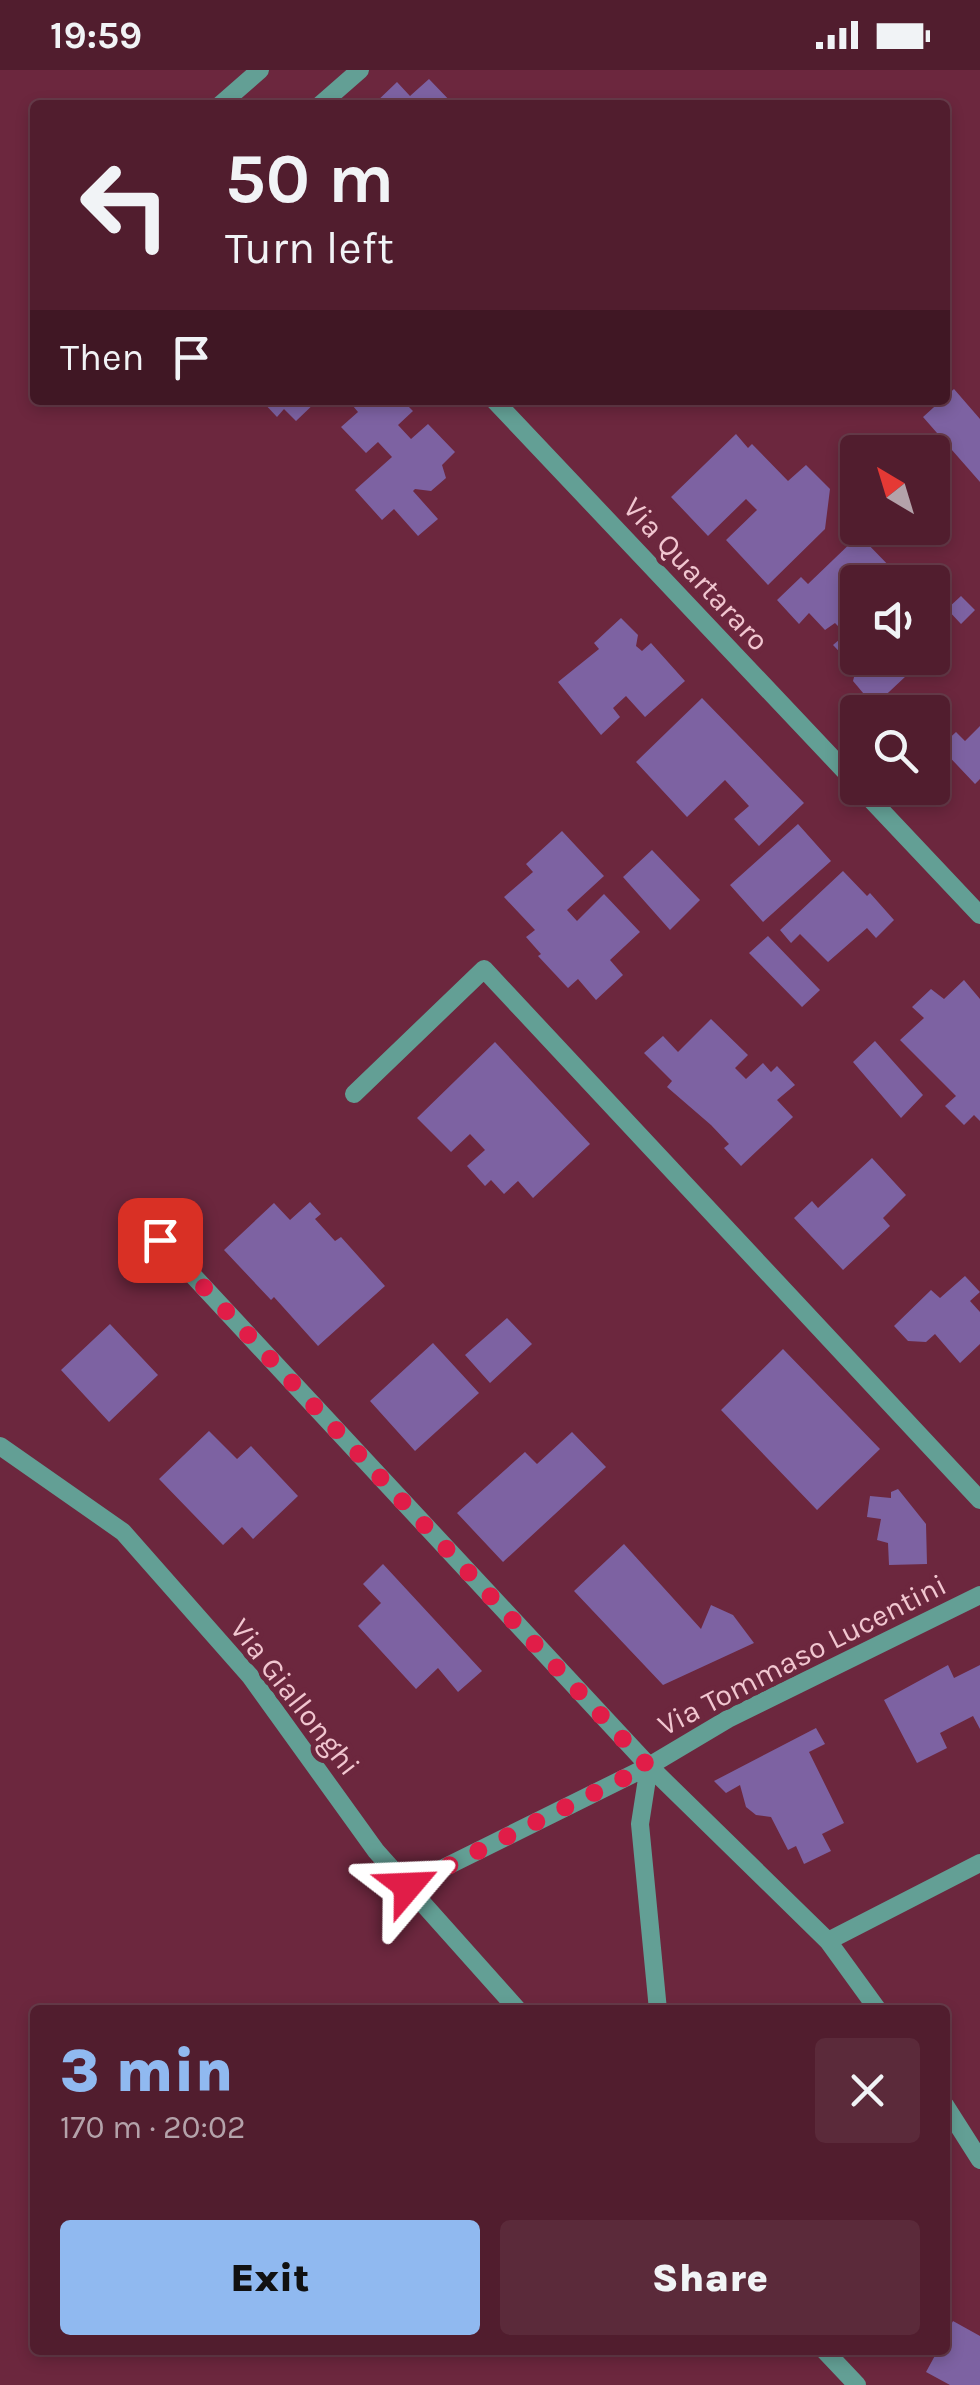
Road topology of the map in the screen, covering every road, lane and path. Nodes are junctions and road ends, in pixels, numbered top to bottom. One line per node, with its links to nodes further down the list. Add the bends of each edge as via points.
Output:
1 (260, 70): 3 (street)
2 (360, 70): 4 (street)
3 (226, 100)
4 (326, 100)
5 (499, 405): 6 (street, Via Quartararo)
6 (840, 766)
7 (877, 805): 8 (street, Via Quartararo)
8 (980, 915)
9 (354, 1094): 12 (street, via 484,970)
10 (160, 1240): 14 (street)
11 (0, 1446): 16 (street, Via Giallonghi, via 123,1532 250,1676)
12 (980, 1500)
13 (980, 1595): 14 (street, Via Tommaso Lucentini, via 728,1719)
14 (648, 1766): 16 (street, Via Tommaso Lucentini); 17 (street); 19 (street, via 640,1824)
15 (980, 1863): 17 (street)
16 (408, 1886): 18 (street, Via Giallonghi)
17 (828, 1941): 20 (street)
18 (514, 2005)
19 (658, 2005)
20 (874, 2005)
21 (950, 2113): 22 (street)
22 (980, 2160)
23 (829, 2355): 24 (street)
24 (857, 2385)

